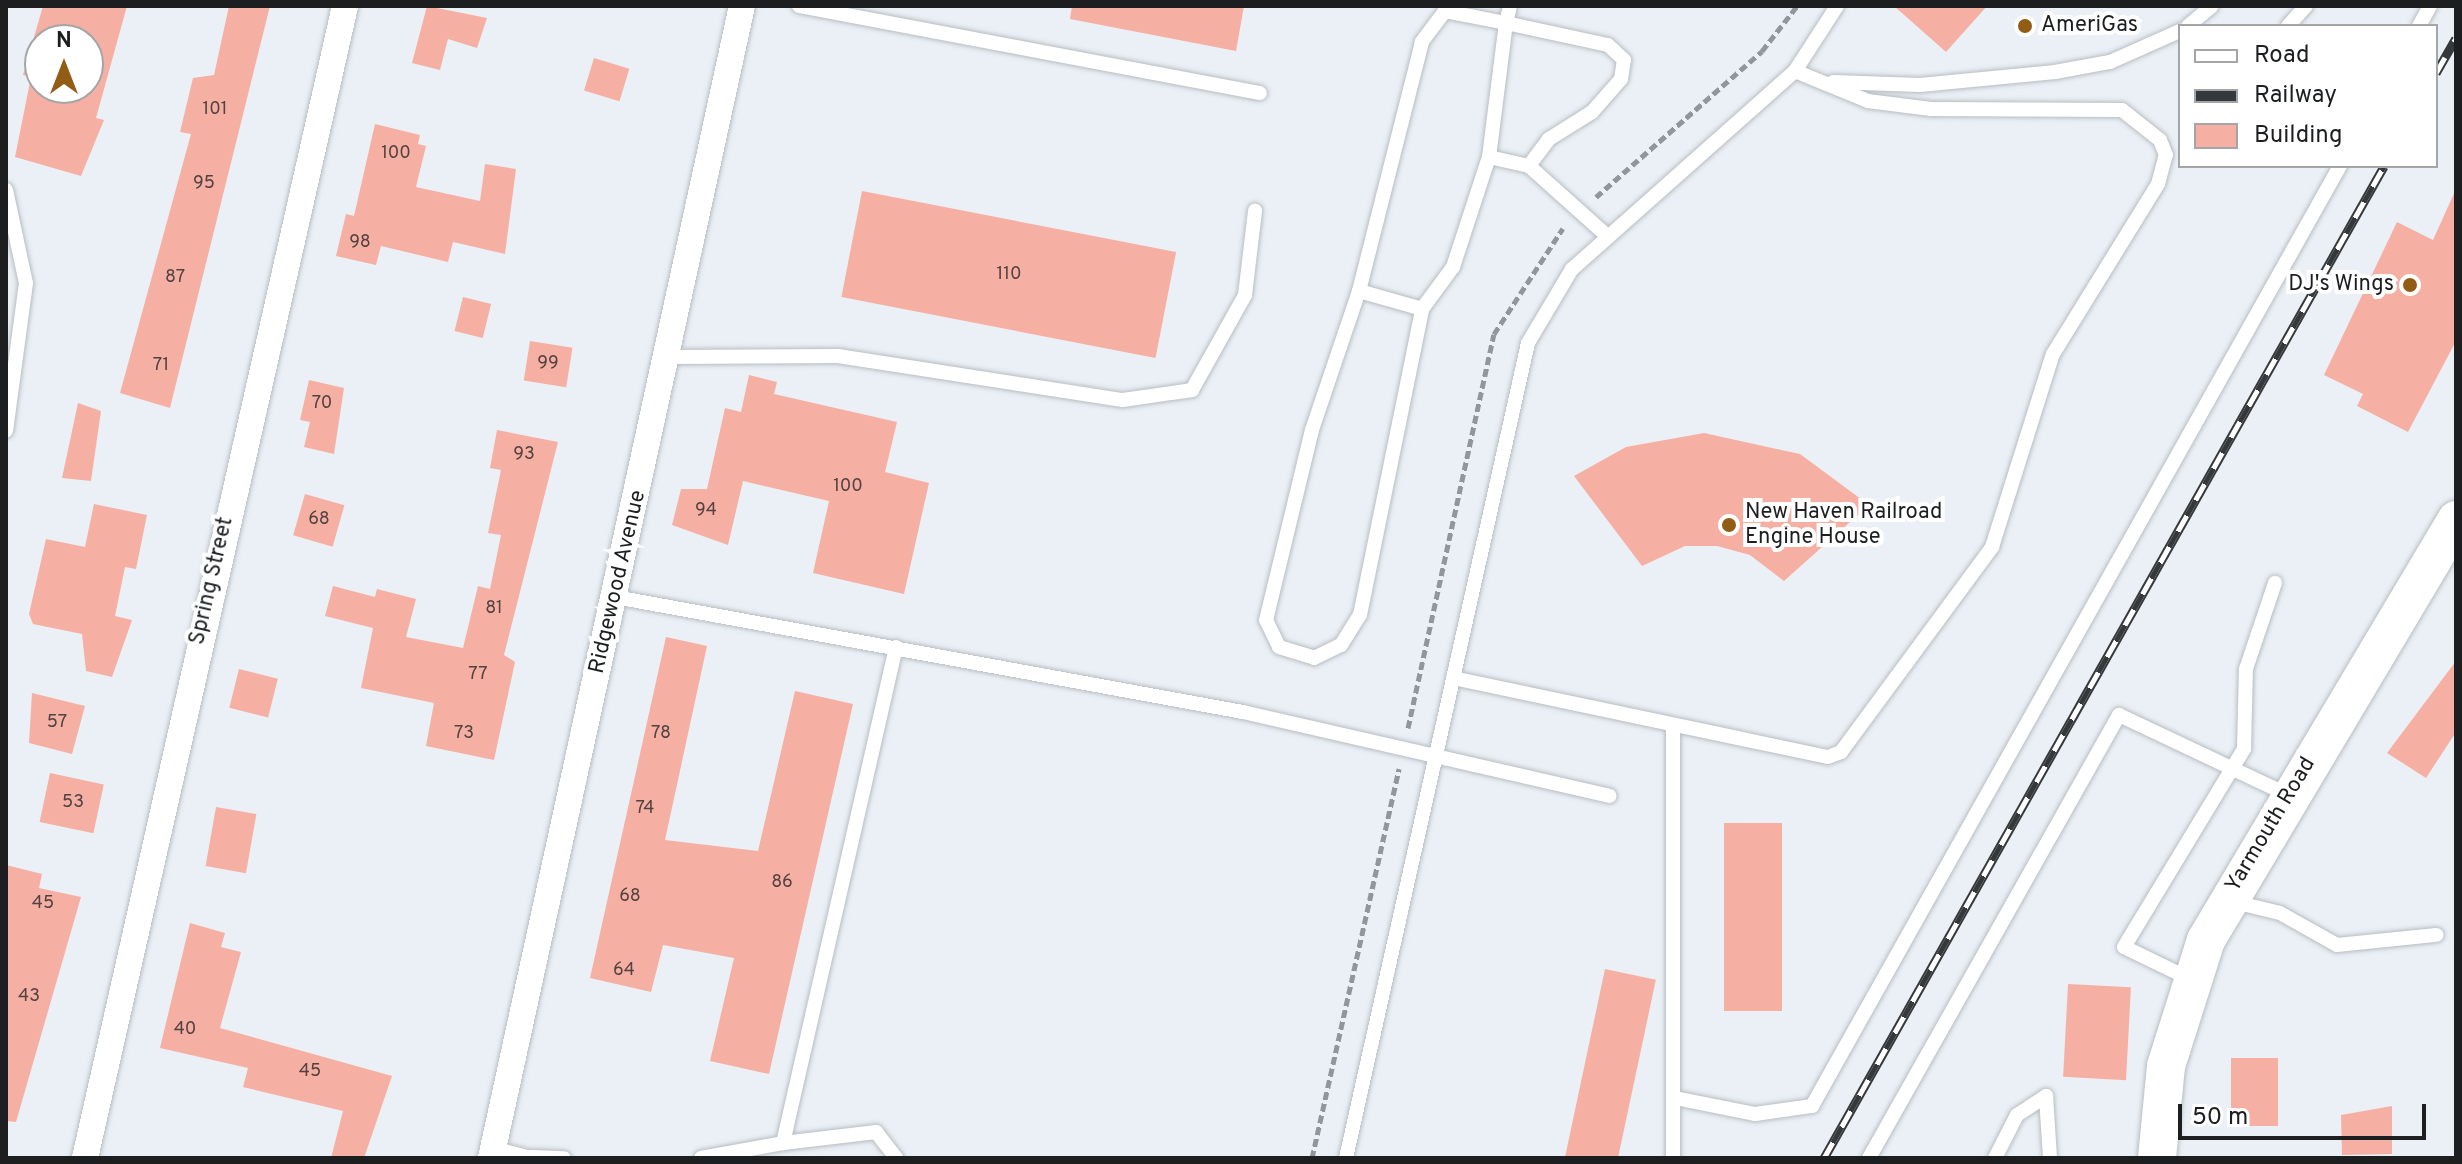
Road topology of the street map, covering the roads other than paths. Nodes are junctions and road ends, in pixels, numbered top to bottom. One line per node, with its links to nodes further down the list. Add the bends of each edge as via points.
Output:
1 (345, 6): 48 (street, Spring Street)
2 (742, 6): 29 (street, Ridgewood Avenue)
3 (799, 6): 9 (lane)
4 (1510, 6): 11 (lane)
5 (1837, 6): 16 (lane)
6 (2212, 6): 12 (lane)
7 (2306, 6): 13 (lane)
8 (2430, 6): 14 (lane)
9 (822, 8): 18 (lane)
10 (1445, 8): 11 (lane); 27 (lane, via 1422,42)
11 (1506, 23): 20 (lane); 21 (lane, via 1608,45 1624,60 1621,79 1592,112 1549,139)
12 (2190, 24)
13 (2290, 24)
14 (2420, 24)
15 (2178, 32): 17 (lane, via 2110,62 2055,72 1920,85)
16 (1795, 71): 17 (lane); 26 (lane)
17 (1817, 81): 23 (lane, via 1868,101 1931,109 2122,110 2160,140)
18 (1260, 93)
19 (2178, 154): 23 (lane)
20 (1489, 157): 21 (lane); 28 (lane, via 1453,267)
21 (1529, 166): 26 (lane)
22 (2339, 168): 44 (lane, via 1812,1106 1735,1113)
23 (2165, 169): 36 (lane, via 2053,354 1992,547 1841,752 1809,758)
24 (6, 190): 30 (lane, via 26,283)
25 (1255, 211): 29 (lane, via 1245,295 1192,390 1123,400 838,356)
26 (1605, 234): 35 (lane, via 1545,307 1528,343)
27 (1359, 291): 28 (lane); 28 (lane, via 1312,430 1266,620 1279,647 1314,658 1341,645 1360,615)
28 (1422, 309)
29 (669, 357): 33 (street, Ridgewood Avenue)
30 (6, 431)
31 (2456, 520): 39 (main road, Yarmouth Road)
32 (2275, 583): 38 (lane, via 2246,669 2244,749)
33 (615, 597): 34 (lane); 46 (street, Ridgewood Avenue)
34 (896, 647): 37 (lane, via 1243,712); 45 (lane)
35 (1453, 678): 36 (lane); 37 (lane)
36 (1673, 730): 44 (lane)
37 (1435, 757): 40 (lane); 52 (lane)
38 (2232, 768): 39 (lane); 43 (lane, via 2124,947); 54 (lane, via 2119,715)
39 (2288, 795): 41 (main road, Yarmouth Road)
40 (1609, 796)
41 (2226, 900): 42 (lane, via 2280,913 2337,945); 43 (main road, Yarmouth Road)
42 (2436, 935)
43 (2190, 979): 57 (main road, Yarmouth Road, via 2166,1066)
44 (1675, 1098): 53 (lane)
45 (783, 1143): 50 (lane); 51 (lane, via 876,1132)
46 (492, 1153): 47 (lane)
47 (531, 1157): 49 (lane)
48 (85, 1158)
49 (564, 1158)
50 (701, 1158)
51 (896, 1158)
52 (1346, 1158)
53 (1673, 1158)
54 (1869, 1158)
55 (1995, 1158): 56 (lane, via 2017,1115 2046,1096)
56 (2050, 1158)
57 (2157, 1158)

